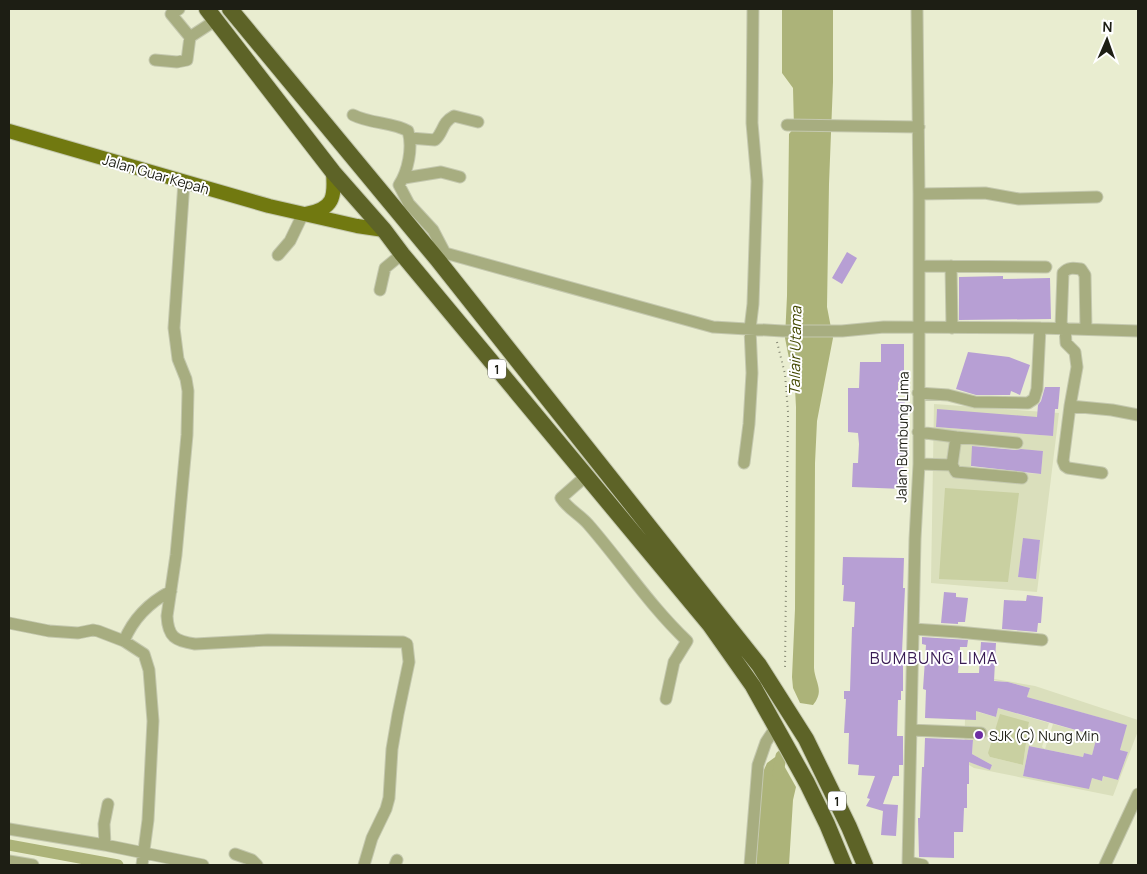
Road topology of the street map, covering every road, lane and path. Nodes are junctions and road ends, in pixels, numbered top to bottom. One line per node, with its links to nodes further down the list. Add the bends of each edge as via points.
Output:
1 (179, 9): 6 (street, via 172,14)
2 (230, 9): 24 (highway, 1)
3 (753, 9): 33 (street, via 752,123 757,181)
4 (917, 9): 11 (street, Jalan Bumbung Lima)
5 (211, 14): 6 (street); 14 (highway, 1)
6 (190, 37): 7 (street, via 187,60)
7 (156, 60)
8 (353, 115): 13 (street, via 402,128 408,131)
9 (478, 122): 13 (street, via 454,116 443,125 435,140)
10 (789, 125): 11 (street)
11 (919, 127): 18 (street, Jalan Bumbung Lima)
12 (9, 131): 17 (main road, Jalan Guar Kepah)
13 (410, 138): 16 (street)
14 (333, 172): 20 (main road, via 334,188 326,208); 21 (highway, 1)
15 (460, 177): 16 (street, via 441,172)
16 (404, 178): 24 (street, via 399,185 409,204 433,230)
17 (184, 182): 20 (main road, Jalan Guar Kepah); 51 (street, via 174,328 188,404)
18 (919, 194): 19 (street, via 985,193 1019,199); 25 (street, Jalan Bumbung Lima)
19 (1098, 197)
20 (303, 214): 21 (main road, Jalan Guar Kepah); 23 (street, via 292,237)
21 (384, 230): 22 (highway, 1)
22 (402, 254): 28 (street, via 385,268); 50 (highway, 1)
23 (278, 255)
24 (441, 256): 33 (street, via 713,327); 75 (highway, 1, via 759,664 806,739)
25 (919, 266): 26 (street); 29 (street, Jalan Bumbung Lima)
26 (951, 266): 27 (street); 30 (street)
27 (1046, 267)
28 (380, 290)
29 (919, 328): 30 (street); 34 (street); 39 (street, Jalan Bumbung Lima)
30 (952, 328): 31 (street)
31 (1040, 328): 32 (street); 39 (street, via 1037,389 1034,399 1028,403 975,402 948,395)
32 (1063, 328): 35 (street); 35 (street, via 1063,273 1075,268 1084,271 1085,275); 40 (street, via 1066,343 1075,352 1078,367)
33 (750, 329): 34 (street); 45 (street, via 752,373)
34 (768, 330): 56 (path, via 778,345 786,386)
35 (1086, 330): 36 (street)
36 (1124, 331): 37 (street); 38 (street)
37 (1138, 331)
38 (1138, 335)
39 (918, 393): 42 (street, Jalan Bumbung Lima)
40 (1070, 406): 41 (street); 48 (street, via 1065,466)
41 (1138, 415)
42 (918, 432): 43 (street); 46 (street, Jalan Bumbung Lima)
43 (956, 437): 44 (street); 47 (street)
44 (1017, 443)
45 (744, 463)
46 (918, 464): 47 (street); 53 (street, Jalan Bumbung Lima)
47 (952, 465): 49 (street, via 956,472)
48 (1102, 473)
49 (1022, 478)
50 (583, 479): 57 (street, via 564,495 564,504 588,525 687,642 674,662); 59 (highway, 1, via 710,626 753,686)
51 (171, 591): 55 (street, via 139,615); 72 (street, via 168,626 175,639 184,643 306,640 407,644 409,662 392,749 389,798)
52 (9, 623): 55 (street, via 49,631 78,633 93,630)
53 (913, 629): 54 (street); 58 (street, Jalan Bumbung Lima)
54 (1042, 640)
55 (124, 641): 66 (street, via 144,654 153,707 150,796)
56 (785, 668)
57 (666, 699)
58 (911, 730): 60 (street); 68 (street, Jalan Bumbung Lima)
59 (778, 731): 73 (street, via 766,742 758,765); 74 (highway, 1, via 807,783)
60 (981, 733)
61 (1138, 794): 77 (street)
62 (108, 804): 64 (street, via 104,824)
63 (9, 829): 64 (street)
64 (105, 845): 66 (street)
65 (235, 854): 71 (street)
66 (143, 859): 70 (street)
67 (9, 861): 69 (street)
68 (908, 863): 76 (street)
69 (33, 865)
70 (203, 865)
71 (257, 865)
72 (364, 865)
73 (750, 865)
74 (844, 865)
75 (865, 865)
76 (924, 865)
77 (1105, 865)

